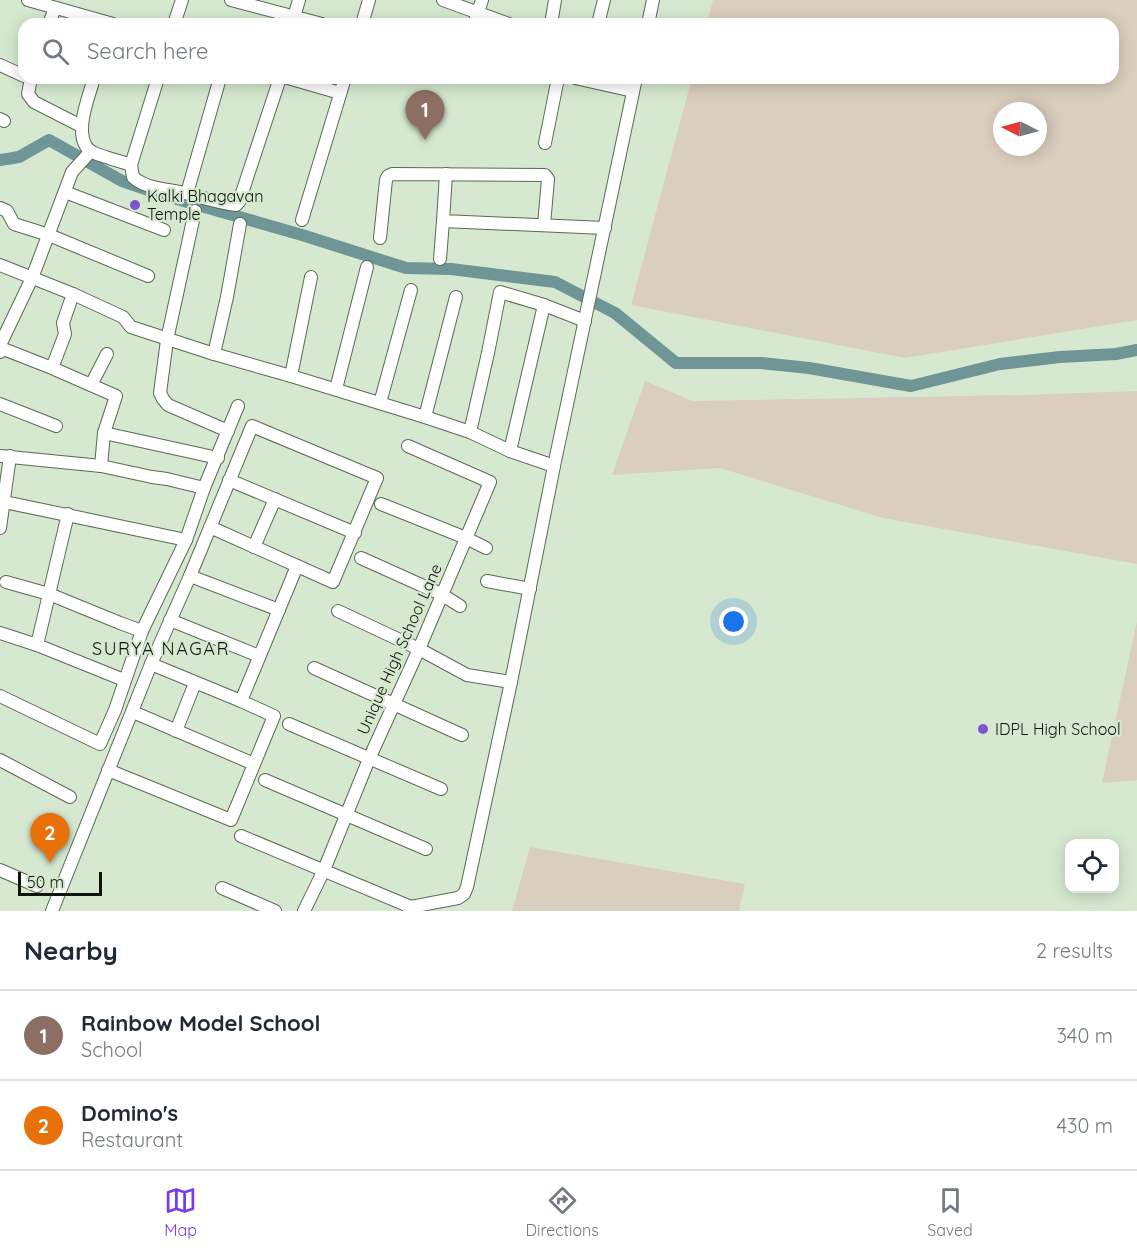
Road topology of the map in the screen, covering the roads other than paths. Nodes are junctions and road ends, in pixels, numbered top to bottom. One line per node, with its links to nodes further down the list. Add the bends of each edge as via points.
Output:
1 (28, 0): 10 (street)
2 (182, 0): 15 (street)
3 (299, 0): 12 (street)
4 (369, 0): 17 (street)
5 (443, 0): 11 (street)
6 (555, 0): 19 (street)
7 (604, 0): 20 (street)
8 (653, 0): 21 (street)
9 (238, 1): 12 (street)
10 (55, 8): 13 (street); 14 (street)
11 (478, 12): 18 (street)
12 (294, 17): 16 (street)
13 (51, 18)
14 (89, 18)
15 (176, 18)
16 (298, 18)
17 (364, 18)
18 (494, 18)
19 (552, 18)
20 (600, 18)
21 (649, 18)
22 (0, 65): 23 (street)
23 (18, 73)
24 (29, 84): 36 (street, via 28,94 34,102)
25 (92, 84): 36 (street)
26 (156, 84): 39 (street)
27 (218, 84): 42 (street)
28 (277, 84): 42 (street, via 239,202 234,205)
29 (309, 84): 35 (street)
30 (343, 84): 35 (street)
31 (557, 84): 37 (street)
32 (604, 84): 34 (street)
33 (635, 84): 34 (street)
34 (633, 91): 49 (street)
35 (340, 93): 45 (street)
36 (81, 126): 38 (street, via 82,137)
37 (545, 143)
38 (91, 151): 39 (street); 41 (street, via 72,172)
39 (131, 165): 42 (street, via 133,177 142,183)
40 (446, 174): 46 (street); 48 (street, via 548,176); 52 (street, via 388,176)
41 (65, 192): 50 (street); 51 (street)
42 (187, 193)
43 (0, 208): 51 (street, via 7,211 14,224)
44 (195, 211): 64 (street)
45 (302, 220)
46 (442, 221): 48 (street); 53 (street)
47 (240, 224): 67 (street)
48 (544, 225): 49 (street)
49 (605, 228): 63 (street)
50 (164, 230)
51 (49, 235): 56 (street); 57 (street)
52 (380, 238)
53 (440, 259)
54 (0, 265): 57 (street)
55 (367, 267): 71 (street)
56 (148, 276)
57 (32, 278): 60 (street); 65 (street)
58 (310, 278): 69 (street)
59 (411, 290): 72 (street)
60 (73, 294): 64 (street, via 123,317 131,327); 68 (street, via 63,323 65,334)
61 (456, 297): 75 (street)
62 (543, 305): 63 (street); 78 (street, via 500,292); 81 (street)
63 (585, 321): 85 (street)
64 (167, 340): 67 (street); 77 (street, via 160,387 163,399 168,405)
65 (1, 347): 68 (street)
66 (107, 354): 70 (street)
67 (214, 354): 69 (street)
68 (52, 368): 70 (street)
69 (291, 375): 71 (street)
70 (91, 384): 79 (street, via 116,396)
71 (336, 389): 72 (street)
72 (380, 403): 75 (street)
73 (0, 404): 76 (street)
74 (237, 406): 77 (street)
75 (425, 417): 78 (street)
76 (56, 426)
77 (228, 431): 83 (street)
78 (470, 432): 81 (street)
79 (104, 433): 83 (street); 84 (street)
80 (408, 446): 95 (street, Unique High School Lane, via 490,482)
81 (510, 451): 85 (street)
82 (5, 456): 84 (street); 89 (street)
83 (218, 458): 87 (street)
84 (101, 465): 87 (street)
85 (554, 466): 104 (street)
86 (229, 480): 88 (street); 92 (street); 94 (street, via 252,426 377,478)
87 (204, 488): 96 (street)
88 (274, 499): 94 (street); 97 (street)
89 (2, 501): 91 (street); 93 (street)
90 (381, 504): 95 (street)
91 (68, 514): 96 (street); 105 (street)
92 (210, 527): 97 (street); 101 (street)
93 (0, 528)
94 (354, 533): 100 (street, via 333,582)
95 (466, 538): 98 (street); 106 (street, Unique High School Lane)
96 (186, 540): 111 (street)
97 (254, 547): 100 (street)
98 (486, 548)
99 (361, 558): 106 (street)
100 (297, 567): 108 (street)
101 (190, 576): 108 (street); 110 (street)
102 (487, 581): 104 (street)
103 (6, 582): 105 (street)
104 (530, 589): 119 (street)
105 (49, 594): 111 (street); 113 (street)
106 (441, 594): 107 (street); 114 (street, Unique High School Lane)
107 (460, 606)
108 (279, 610): 115 (street)
109 (338, 611): 114 (street)
110 (170, 620): 115 (street); 116 (street)
111 (142, 631): 118 (street)
112 (0, 633): 113 (street)
113 (37, 645): 118 (street)
114 (419, 649): 119 (street, via 467,675); 123 (street, Unique High School Lane)
115 (259, 656): 122 (street)
116 (151, 664): 120 (street); 124 (street)
117 (314, 668): 123 (street)
118 (124, 680): 121 (street, via 100,744)
119 (511, 682): 142 (street, via 464,894)
120 (195, 683): 122 (street); 126 (street)
121 (0, 696)
122 (241, 701): 130 (street, via 274,716)
123 (394, 705): 127 (street); 128 (street, Unique High School Lane)
124 (133, 712): 126 (street); 131 (street)
125 (289, 724): 128 (street)
126 (176, 731): 130 (street)
127 (462, 735)
128 (369, 759): 133 (street); 135 (street, Unique High School Lane)
129 (0, 760): 134 (street)
130 (254, 764): 131 (street, via 231,820)
131 (108, 770): 143 (street)
132 (265, 780): 135 (street)
133 (441, 789)
134 (70, 797)
135 (346, 814): 137 (street); 139 (street, Unique High School Lane)
136 (241, 836): 139 (street)
137 (426, 849)
138 (0, 870): 140 (street)
139 (324, 870): 142 (street); 145 (street, Unique High School Lane)
140 (37, 886)
141 (222, 888): 144 (street)
142 (410, 909)
143 (52, 911)
144 (275, 911)
145 (304, 911)

